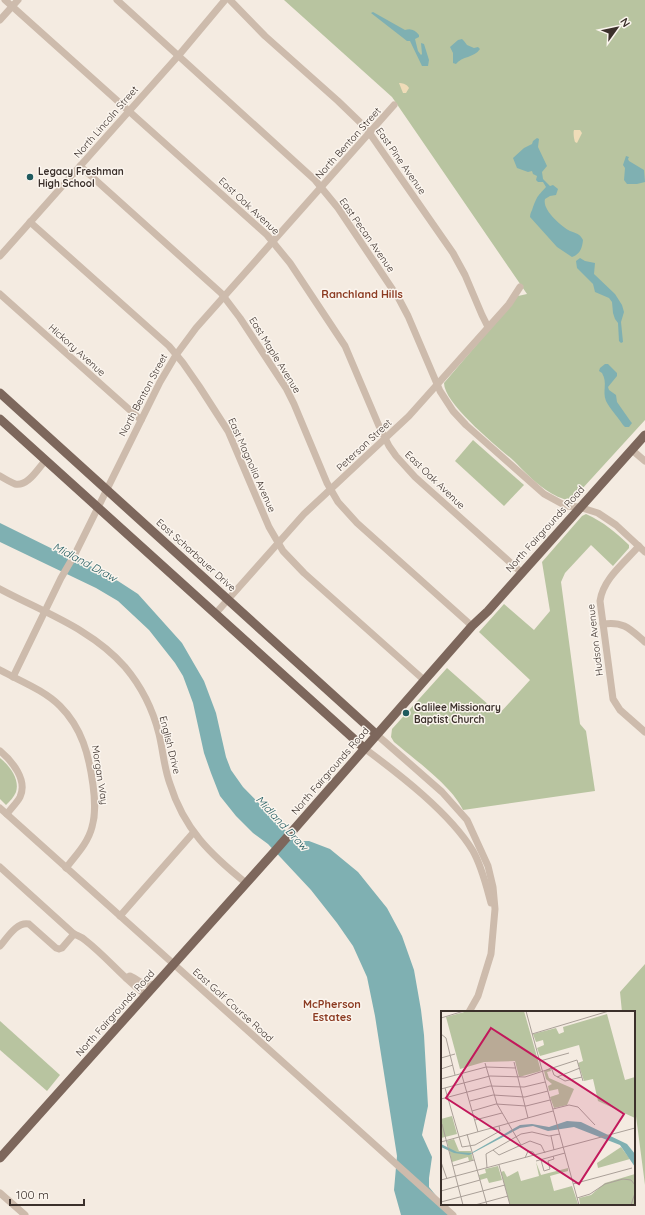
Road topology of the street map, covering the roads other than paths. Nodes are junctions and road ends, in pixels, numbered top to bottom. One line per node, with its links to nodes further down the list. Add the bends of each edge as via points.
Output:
1 (5, 0): 6 (street, East Oak Avenue)
2 (18, 0): 6 (street)
3 (118, 0): 8 (street, East Pecan Avenue)
4 (225, 0): 8 (street, North Lincoln Street)
5 (230, 0): 11 (street, East Pine Avenue, via 265,36 352,113)
6 (12, 6): 7 (street); 10 (street, East Oak Avenue)
7 (0, 20)
8 (179, 55): 10 (street, North Lincoln Street); 13 (street, East Pecan Avenue)
9 (394, 105): 11 (street, North Benton Street)
10 (129, 111): 12 (street, North Lincoln Street); 15 (street, East Oak Avenue)
11 (370, 133): 13 (street, North Benton Street); 20 (street, East Pine Avenue, via 452,253 465,275)
12 (80, 166): 14 (street, North Lincoln Street); 19 (street, East Maple Avenue)
13 (322, 188): 15 (street, North Benton Street); 22 (street, East Pecan Avenue, via 400,299)
14 (30, 222): 16 (street, North Lincoln Street); 21 (street, East Magnolia Avenue, via 156,334)
15 (273, 242): 19 (street, North Benton Street); 27 (street, East Oak Avenue, via 302,280 345,346)
16 (0, 256)
17 (520, 287): 20 (street, Peterson Street, via 509,304)
18 (0, 294): 25 (street, Hickory Avenue)
19 (224, 297): 21 (street, North Benton Street); 32 (street, East Maple Avenue, via 286,388)
20 (488, 327): 22 (street, Peterson Street)
21 (176, 355): 25 (street, North Benton Street); 36 (street, East Magnolia Avenue, via 228,431 264,518)
22 (438, 384): 27 (street, Peterson Street); 35 (street, East Pecan Avenue, via 453,411 466,425 537,489 564,505)
23 (0, 393): 33 (main road, East Scharbauer Drive)
24 (0, 419): 29 (main road)
25 (141, 420): 33 (street, North Benton Street)
26 (645, 435): 28 (main road, North Fairgrounds Road)
27 (385, 438): 32 (street, Peterson Street); 39 (street, East Oak Avenue, via 411,474)
28 (632, 450): 30 (street); 35 (main road, North Fairgrounds Road)
29 (46, 460): 31 (street, via 23,483 14,483); 34 (main road)
30 (645, 461)
31 (0, 476)
32 (330, 489): 36 (street, Peterson Street); 45 (street, East Maple Avenue, via 357,523)
33 (106, 490): 34 (street, North Benton Street); 41 (main road, East Scharbauer Drive)
34 (98, 507): 42 (street, North Benton Street); 43 (main road)
35 (579, 507): 37 (street, East Pecan Avenue, via 605,518); 39 (main road, North Fairgrounds Road)
36 (278, 543): 41 (street, Peterson Street); 49 (street, East Magnolia Avenue, via 296,565)
37 (639, 546): 38 (street, East Pecan Avenue); 44 (street, Hudson Avenue, via 609,579 602,591 600,600)
38 (645, 552)
39 (522, 573): 45 (main road, North Fairgrounds Road, via 488,612)
40 (0, 589): 42 (street, English Drive)
41 (228, 599): 43 (street, Peterson Street); 51 (main road, East Scharbauer Drive)
42 (46, 612): 48 (street, North Benton Street); 55 (street, English Drive, via 102,644 135,680 155,720 172,792)
43 (216, 613): 52 (main road)
44 (603, 624): 46 (street, via 622,624); 50 (street, Hudson Avenue, via 613,699 620,710)
45 (472, 626): 49 (main road, North Fairgrounds Road)
46 (645, 642)
47 (0, 670): 48 (street, Morgan Way)
48 (13, 677): 57 (street, Morgan Way, via 39,690 60,705 75,724 86,746 95,799 94,819 83,847)
49 (424, 680): 51 (main road, North Fairgrounds Road)
50 (645, 732)
51 (376, 734): 52 (main road, North Fairgrounds Road); 60 (street, via 442,792 467,820 488,866 493,887)
52 (364, 748): 58 (main road, North Fairgrounds Road); 60 (street, via 387,764 416,790 454,827 472,850 482,870)
53 (0, 751): 54 (street, via 13,763 22,785 20,796)
54 (2, 811): 57 (street, East Golf Course Road)
55 (193, 833): 58 (street, English Drive); 59 (street)
56 (0, 868): 61 (street)
57 (66, 868): 59 (street, East Golf Course Road)
58 (246, 883): 63 (main road, North Fairgrounds Road)
59 (120, 916): 63 (street, East Golf Course Road)
60 (495, 916): 67 (street, via 491,954 480,990)
61 (74, 934): 62 (street, via 59,949 26,923 18,926); 64 (street, via 84,939)
62 (0, 946)
63 (173, 965): 65 (main road, North Fairgrounds Road); 70 (street, East Golf Course Road)
64 (126, 978): 65 (street, via 135,978 141,984); 66 (street)
65 (155, 984): 66 (main road, North Fairgrounds Road)
66 (146, 995): 68 (main road, North Fairgrounds Road)
67 (470, 1011)
68 (0, 1158)
69 (0, 1193): 72 (street)
70 (441, 1204)
71 (442, 1205): 73 (street, East Golf Course Road)
72 (25, 1215)
73 (453, 1215)

